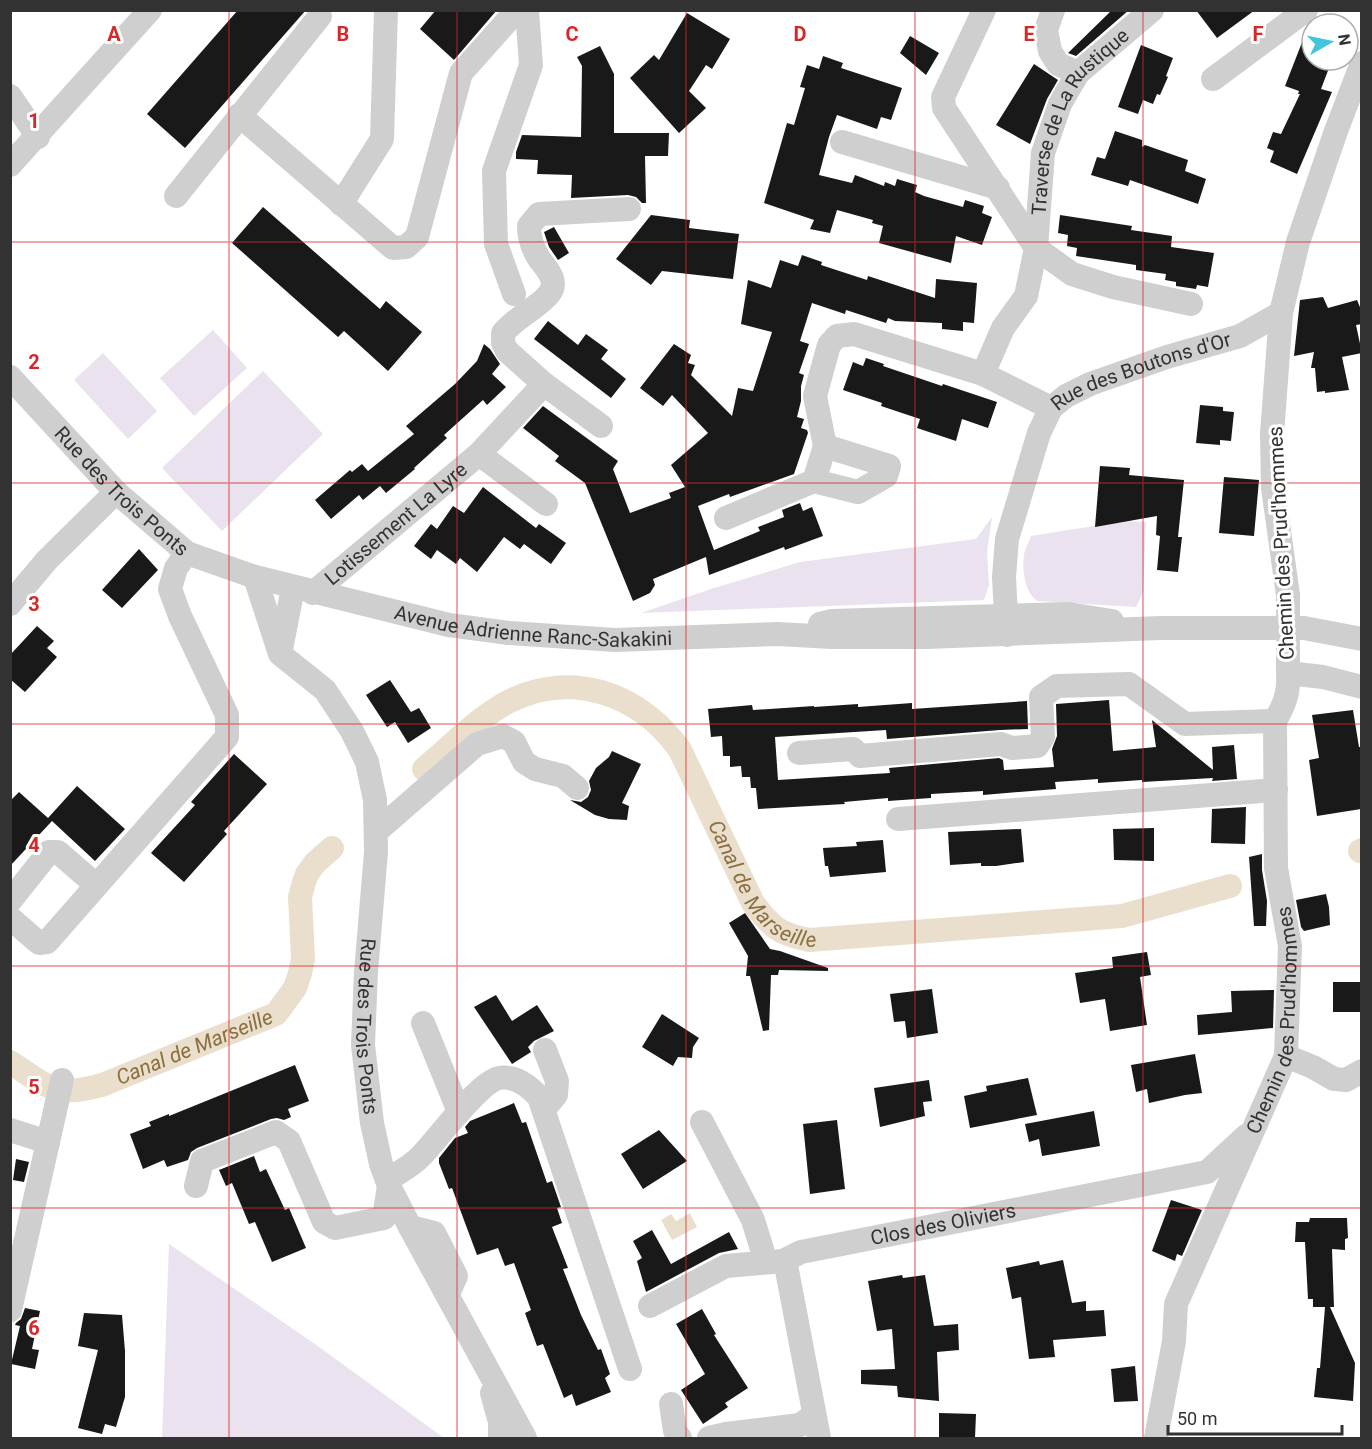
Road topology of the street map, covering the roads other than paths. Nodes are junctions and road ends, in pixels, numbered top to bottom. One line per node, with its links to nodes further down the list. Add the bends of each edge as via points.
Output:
1 (150, 10): 15 (street)
2 (386, 10): 20 (street, via 382,139)
3 (517, 10): 20 (street, via 461,73 417,237 406,247 393,248)
4 (527, 10): 23 (street, via 531,65 494,171 496,244)
5 (984, 10): 18 (street, via 943,97 944,108)
6 (1053, 10): 11 (street, via 1046,30 1050,51 1058,64)
7 (1152, 10): 11 (street, Traverse de La Rustique)
8 (1306, 10): 12 (street)
9 (320, 16): 14 (street)
10 (1362, 63): 25 (street, Chemin des Prud'hommes, via 1298,242)
11 (1078, 73): 22 (street, Traverse de La Rustique, via 1060,104 1043,153)
12 (1213, 79)
13 (10, 96): 15 (street)
14 (239, 115): 19 (street); 20 (street)
15 (38, 137): 17 (street)
16 (842, 142): 18 (street)
17 (10, 165)
18 (998, 188): 22 (street)
19 (176, 196)
20 (341, 204)
21 (629, 209): 28 (street, via 539,214 529,226 529,238 553,283 550,293 509,325 503,333 503,343)
22 (1036, 249): 24 (street, via 1072,274); 26 (street, Traverse de La Rustique, via 1026,296 1003,328)
23 (514, 294)
24 (1191, 304)
25 (1281, 313): 29 (street, Rue des Boutons d'Or, via 1240,336 1090,384); 44 (street, Chemin des Prud'hommes, bridge, via 1272,445 1273,488 1288,595)
26 (983, 374): 29 (street); 31 (street, via 854,334 837,336 829,345 815,396)
27 (10, 377): 34 (street, Rue des Trois Ponts)
28 (544, 384): 30 (street); 32 (street, Lotissement La Lyre)
29 (1051, 408): 41 (street, Rue des Boutons d'Or, via 1039,433 1007,539)
30 (602, 426)
31 (825, 446): 33 (street); 33 (street, via 888,466 886,476 858,492)
32 (479, 454): 35 (street, Lotissement La Lyre); 39 (street, Lotissement La Lyre)
33 (814, 481): 36 (street)
34 (117, 492): 37 (street, Rue des Trois Ponts); 40 (street, via 47,560)
35 (546, 504)
36 (726, 519)
37 (187, 553): 38 (street, Rue des Trois Ponts); 52 (street, via 176,568 170,589 227,715 227,737)
38 (255, 577): 39 (street, Rue des Trois Ponts); 43 (street)
39 (303, 590): 41 (street, Avenue Adrienne Ranc-Sakakini, via 449,625 615,640 778,634 832,621); 43 (street, via 286,615)
40 (10, 604)
41 (1006, 625): 42 (street, Avenue Adrienne Ranc-Sakakini, via 1304,628)
42 (1362, 639)
43 (280, 654): 51 (street, Rue des Trois Ponts, via 325,690 352,731 366,762)
44 (1288, 669): 45 (street); 46 (street, Chemin des Prud'hommes, via 1288,693)
45 (1362, 687)
46 (1275, 721): 47 (street, via 1185,724 1130,684 1057,686 1041,697 1043,737 1037,746 1012,748 1001,744 860,756 853,749); 49 (street, Chemin des Prud'hommes)
47 (799, 753)
48 (577, 788): 51 (street, via 562,776 524,762 514,742 502,736 477,744)
49 (1276, 790): 50 (street); 57 (street, Chemin des Prud'hommes, via 1276,868 1290,946)
50 (898, 819)
51 (377, 831): 66 (street, Rue des Trois Ponts, via 363,1045 372,1123)
52 (96, 885): 53 (street, via 58,852 49,852); 54 (street, via 47,942 39,943)
53 (10, 901)
54 (10, 918)
55 (423, 1023): 61 (street)
56 (544, 1050): 60 (street, via 557,1081 556,1095)
57 (1286, 1056): 58 (street, via 1334,1079 1346,1080); 63 (street, Chemin des Prud'hommes)
58 (1362, 1071)
59 (60, 1089): 65 (street)
60 (544, 1109): 61 (street, via 528,1085 501,1077 492,1080); 72 (street)
61 (459, 1112): 66 (street, via 419,1158)
62 (702, 1122): 68 (street)
63 (1255, 1128): 68 (street, Clos des Oliviers, via 1208,1172 801,1252); 79 (street, Chemin des Prud'hommes, via 1176,1304 1174,1341)
64 (10, 1130): 65 (street)
65 (48, 1142): 69 (street)
66 (388, 1183): 67 (street, via 384,1218 335,1228 324,1222 289,1141 276,1132 202,1161); 71 (street, Rue des Trois Ponts)
67 (196, 1186)
68 (776, 1261): 70 (street, Clos des Oliviers, via 726,1266); 74 (street)
69 (11, 1303)
70 (650, 1306)
71 (486, 1368): 75 (street, Rue des Trois Ponts, via 500,1422); 76 (street, Rue des Trois Ponts)
72 (630, 1369)
73 (671, 1404): 77 (street, via 675,1431)
74 (816, 1427): 78 (street, via 800,1425)
75 (500, 1438)
76 (525, 1438)
77 (680, 1438)
78 (710, 1438)
79 (1156, 1438)

